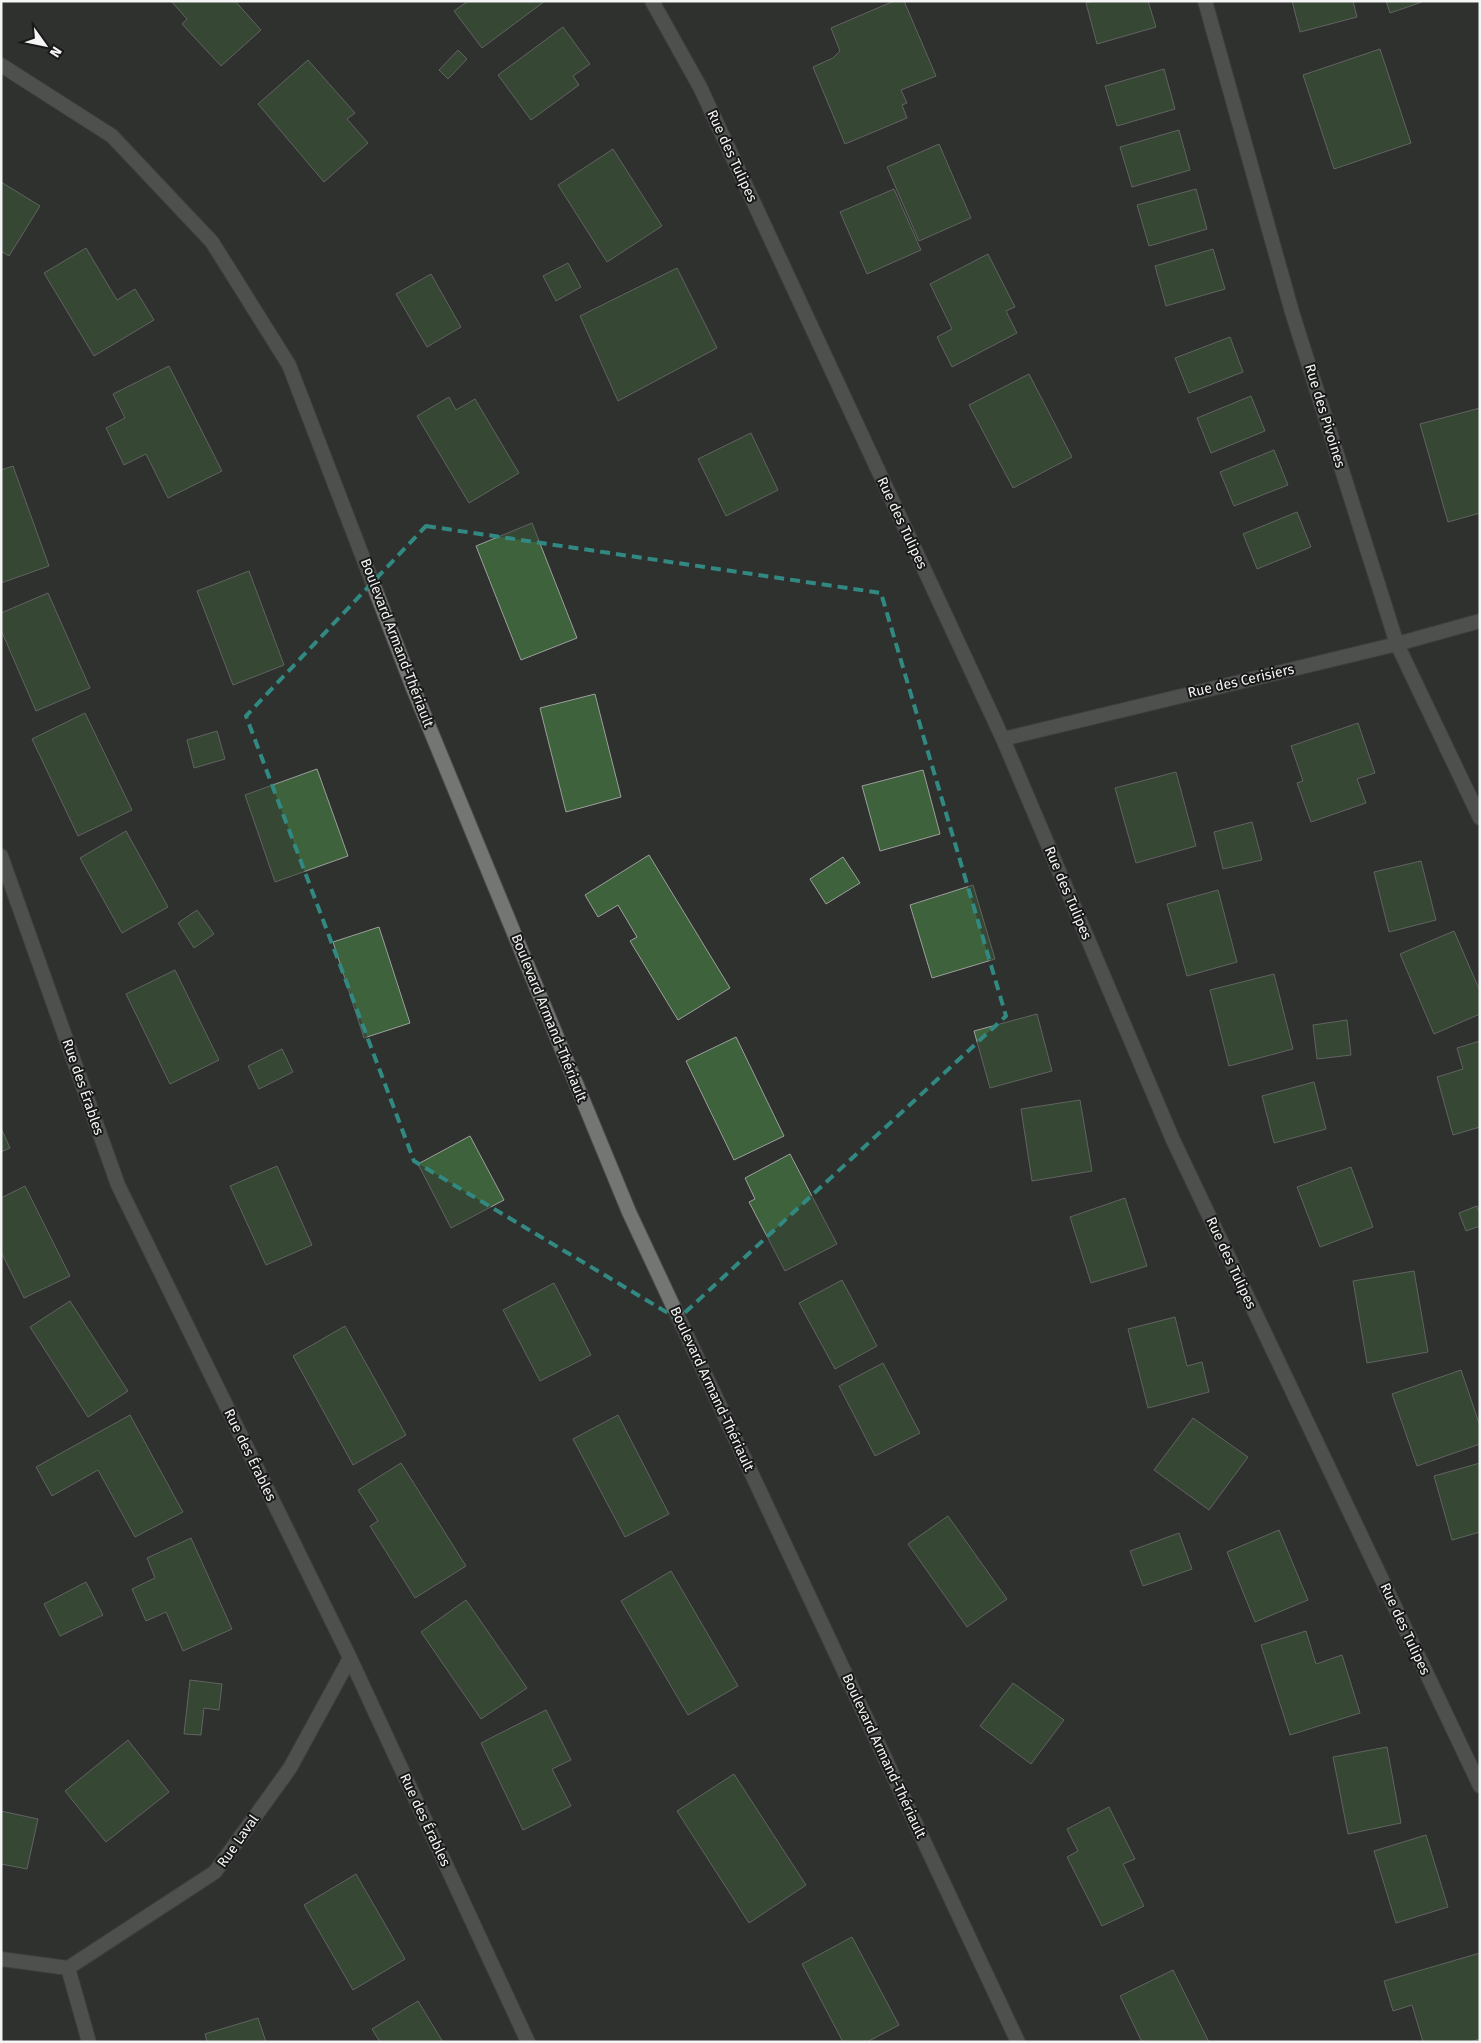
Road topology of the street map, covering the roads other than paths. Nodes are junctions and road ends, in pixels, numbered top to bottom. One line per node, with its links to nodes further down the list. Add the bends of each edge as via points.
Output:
1 (652, 1): 6 (street, Rue des Tulipes, via 700,88)
2 (1205, 1): 5 (street, Rue des Pivoines, via 1292,312)
3 (1, 65): 15 (street, Boulevard Armand-Thériault, via 112,136 212,242 289,365 413,688 629,1212)
4 (1480, 621): 5 (street, Rue des Cerisiers)
5 (1396, 644): 6 (street, Rue des Cerisiers); 7 (street, Rue des Pivoines)
6 (1003, 739): 10 (street, Rue des Tulipes, via 1173,1140)
7 (1480, 818)
8 (1, 856): 9 (street, Rue des Érables, via 118,1185)
9 (350, 1658): 12 (street, Rue Laval, via 290,1768 215,1872); 14 (street, Rue des Érables)
10 (1480, 1786)
11 (1, 1959): 12 (street)
12 (68, 1968): 13 (street)
13 (90, 2042)
14 (528, 2042)
15 (1018, 2042)

